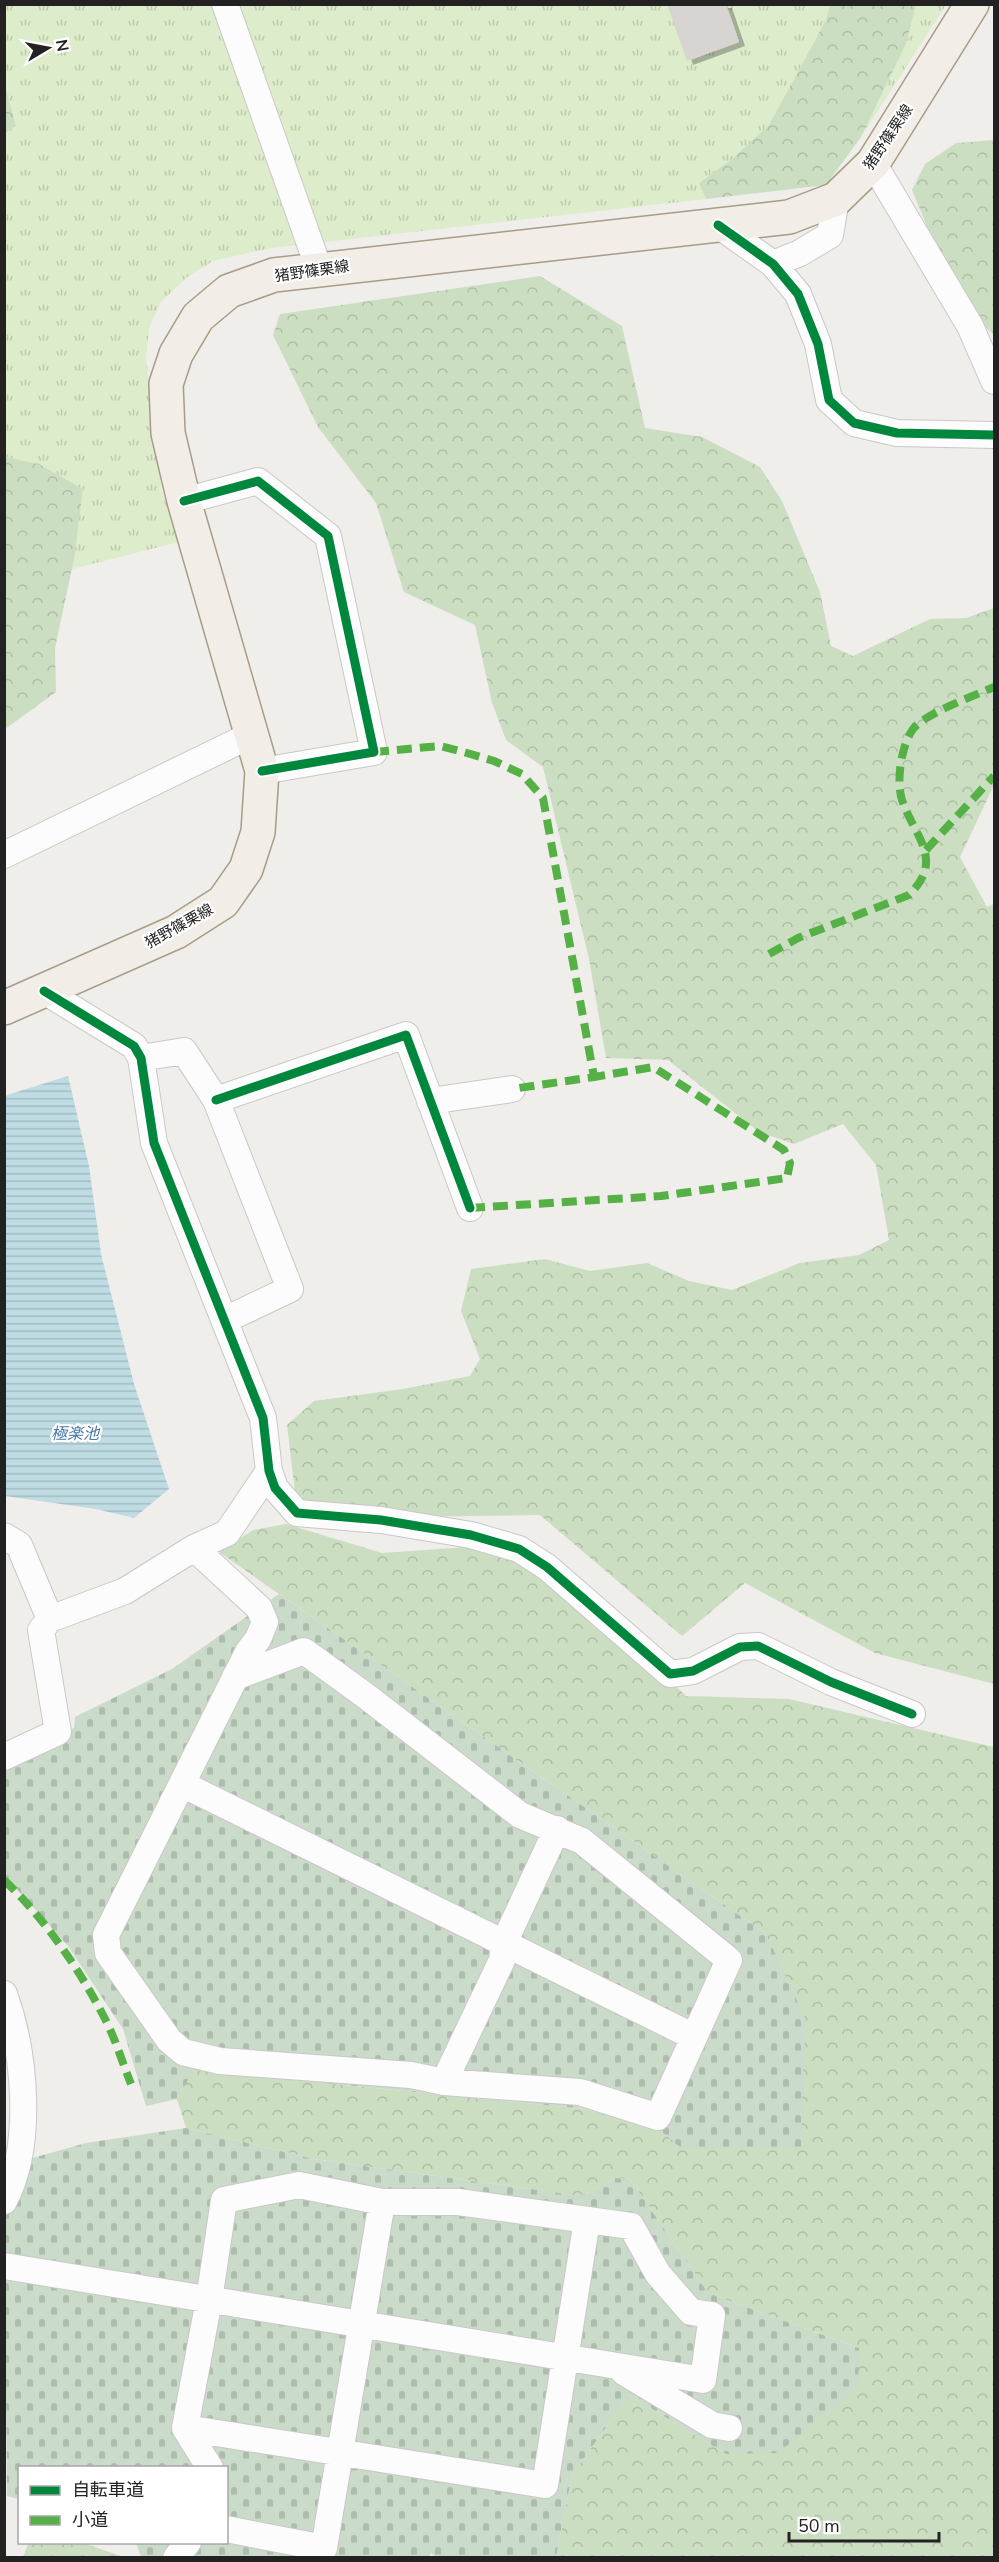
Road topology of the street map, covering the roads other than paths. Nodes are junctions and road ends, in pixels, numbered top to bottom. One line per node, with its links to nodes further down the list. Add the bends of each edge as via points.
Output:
1 (225, 4): 7 (street)
2 (972, 4): 3 (main road, 猪野篠栗線)
3 (873, 164): 4 (main road, 猪野篠栗線); 8 (street, via 970,326)
4 (836, 199): 5 (main road, 猪野篠栗線, via 789,217); 6 (street, via 830,235)
5 (718, 225): 6 (street); 7 (main road, 猪野篠栗線)
6 (773, 264): 9 (street, via 798,294 818,344 829,400 854,423 897,434)
7 (319, 269): 10 (main road, 猪野篠栗線, via 274,275 229,291 198,317 176,354 166,384 168,433)
8 (994, 381)
9 (994, 435)
10 (184, 501): 11 (main road, 猪野篠栗線); 12 (street, via 258,481 328,536 374,752)
11 (251, 735): 12 (main road, 猪野篠栗線); 13 (street)
12 (262, 771): 14 (main road, 猪野篠栗線, via 258,832 246,869 223,902 176,932)
13 (4, 855)
14 (44, 991): 15 (main road, 猪野篠栗線); 16 (street, via 134,1046)
15 (4, 1008)
16 (141, 1058): 18 (street, via 184,1051); 21 (street, via 154,1143)
17 (513, 1089): 19 (street)
18 (216, 1100): 19 (street, via 405,1035); 21 (street, via 290,1289)
19 (430, 1101): 20 (street)
20 (470, 1208)
21 (225, 1320): 22 (street, via 263,1418)
22 (269, 1471): 24 (street, via 226,1533); 27 (street, via 275,1488 297,1513 381,1520 459,1533 519,1549 547,1567 670,1674 693,1671 740,1647 758,1646 831,1682)
23 (4, 1536): 25 (street, via 19,1545)
24 (195, 1548): 25 (street, via 125,1591); 26 (street, via 259,1608 265,1622)
25 (50, 1619): 28 (street, via 40,1630 58,1732)
26 (235, 1677): 29 (street); 30 (street, via 304,1651 520,1815)
27 (912, 1714)
28 (4, 1757)
29 (182, 1784): 31 (street); 34 (street, via 106,1935 108,1953 168,2040 183,2052 220,2061)
30 (557, 1828): 31 (street); 33 (street, via 582,1841 729,1960)
31 (504, 1943): 33 (street); 34 (street, via 502,1960)
32 (4, 1994): 35 (street, via 15,2024 22,2071)
33 (694, 2037): 34 (street, via 658,2116 580,2092)
34 (444, 2082)
35 (13, 2144): 36 (street, via 9,2192)
36 (4, 2201)
37 (382, 2202): 38 (street, via 458,2202); 40 (street, via 299,2186 224,2200); 41 (street)
38 (587, 2220): 42 (street); 43 (street, via 631,2226 658,2274 691,2312 712,2315 703,2380)
39 (4, 2266): 40 (street)
40 (209, 2300): 41 (street); 44 (street)
41 (361, 2324): 42 (street); 46 (street)
42 (565, 2358): 43 (street); 46 (street, via 545,2485)
43 (614, 2366): 45 (street, via 712,2425)
44 (185, 2428): 46 (street); 47 (street)
45 (729, 2428)
46 (341, 2452): 48 (street, via 324,2547)
47 (209, 2466)
48 (228, 2529)
49 (186, 2544): 50 (street)
50 (176, 2558)

